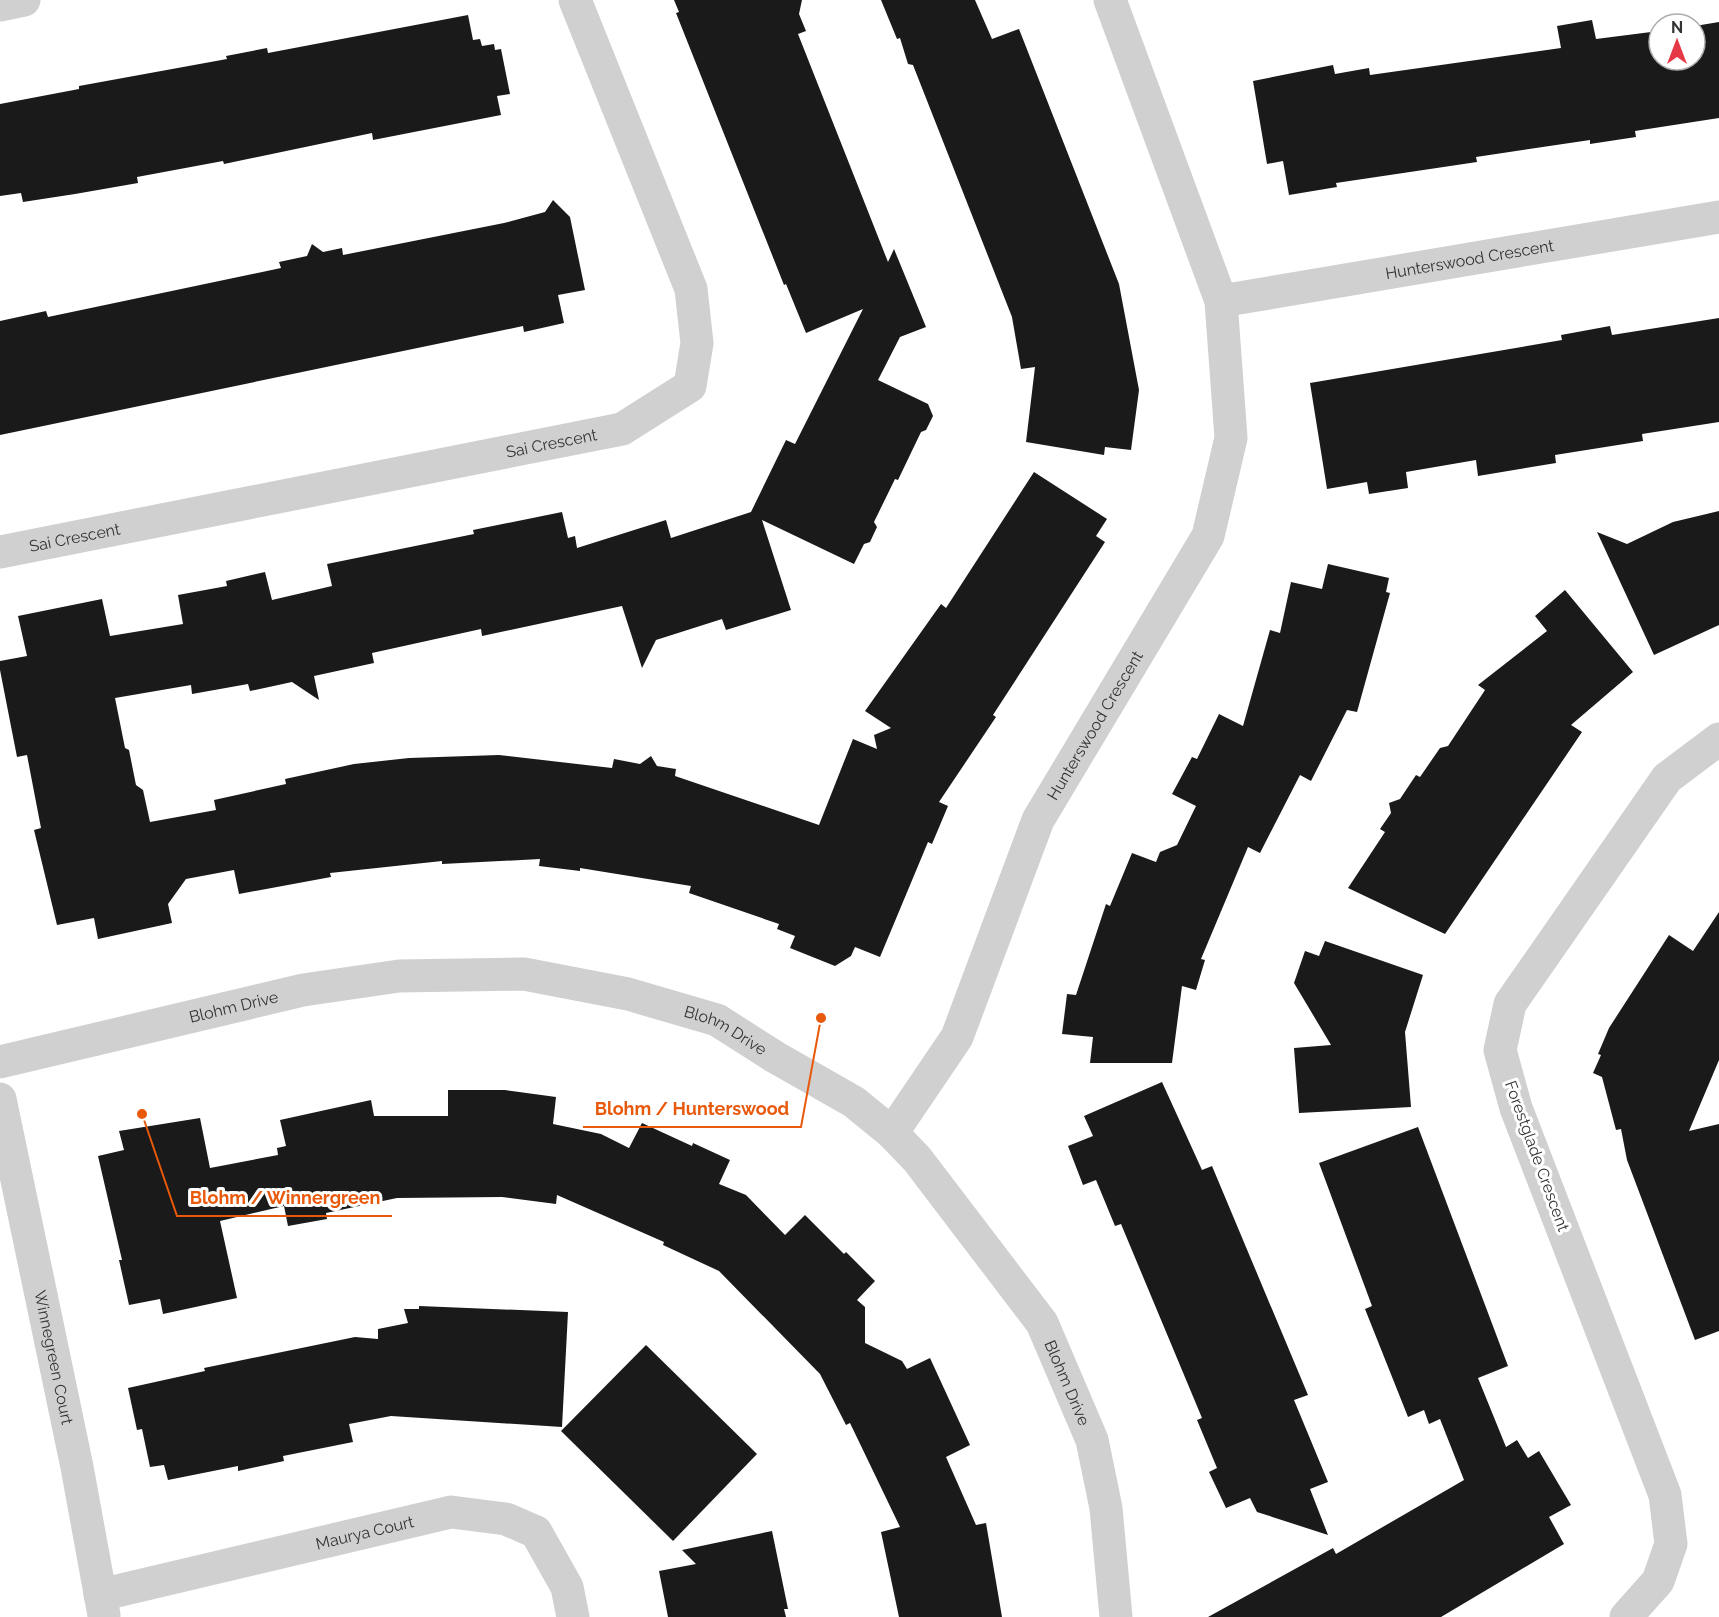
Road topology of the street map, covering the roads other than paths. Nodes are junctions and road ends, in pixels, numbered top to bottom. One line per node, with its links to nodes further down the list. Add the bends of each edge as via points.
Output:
1 (24, 0): 4 (street)
2 (575, 0): 7 (street, Sai Crescent, via 691,289 697,344 690,386 622,429)
3 (1110, 0): 6 (street, Hunterswood Crescent)
4 (0, 5)
5 (1719, 217): 6 (street, Hunterswood Crescent)
6 (1221, 301): 11 (street, Hunterswood Crescent, via 1231,438 1208,536 1038,820 957,1037)
7 (0, 552)
8 (1719, 739): 15 (street, Forestglade Crescent, via 1667,778 1510,1004 1500,1050 1516,1108 1665,1495 1671,1544 1658,1581)
9 (0, 1062): 11 (street, Blohm Drive, via 303,990 399,976 524,974 628,994 717,1020 854,1102)
10 (0, 1099): 12 (street, Winnegreen Court)
11 (892, 1133): 14 (street, Blohm Drive, via 917,1159 1042,1323 1092,1440 1106,1508)
12 (102, 1606): 13 (street, Maurya Court, via 451,1512 506,1519 536,1532 567,1587)
13 (573, 1617)
14 (1116, 1617)
15 (1626, 1617)

